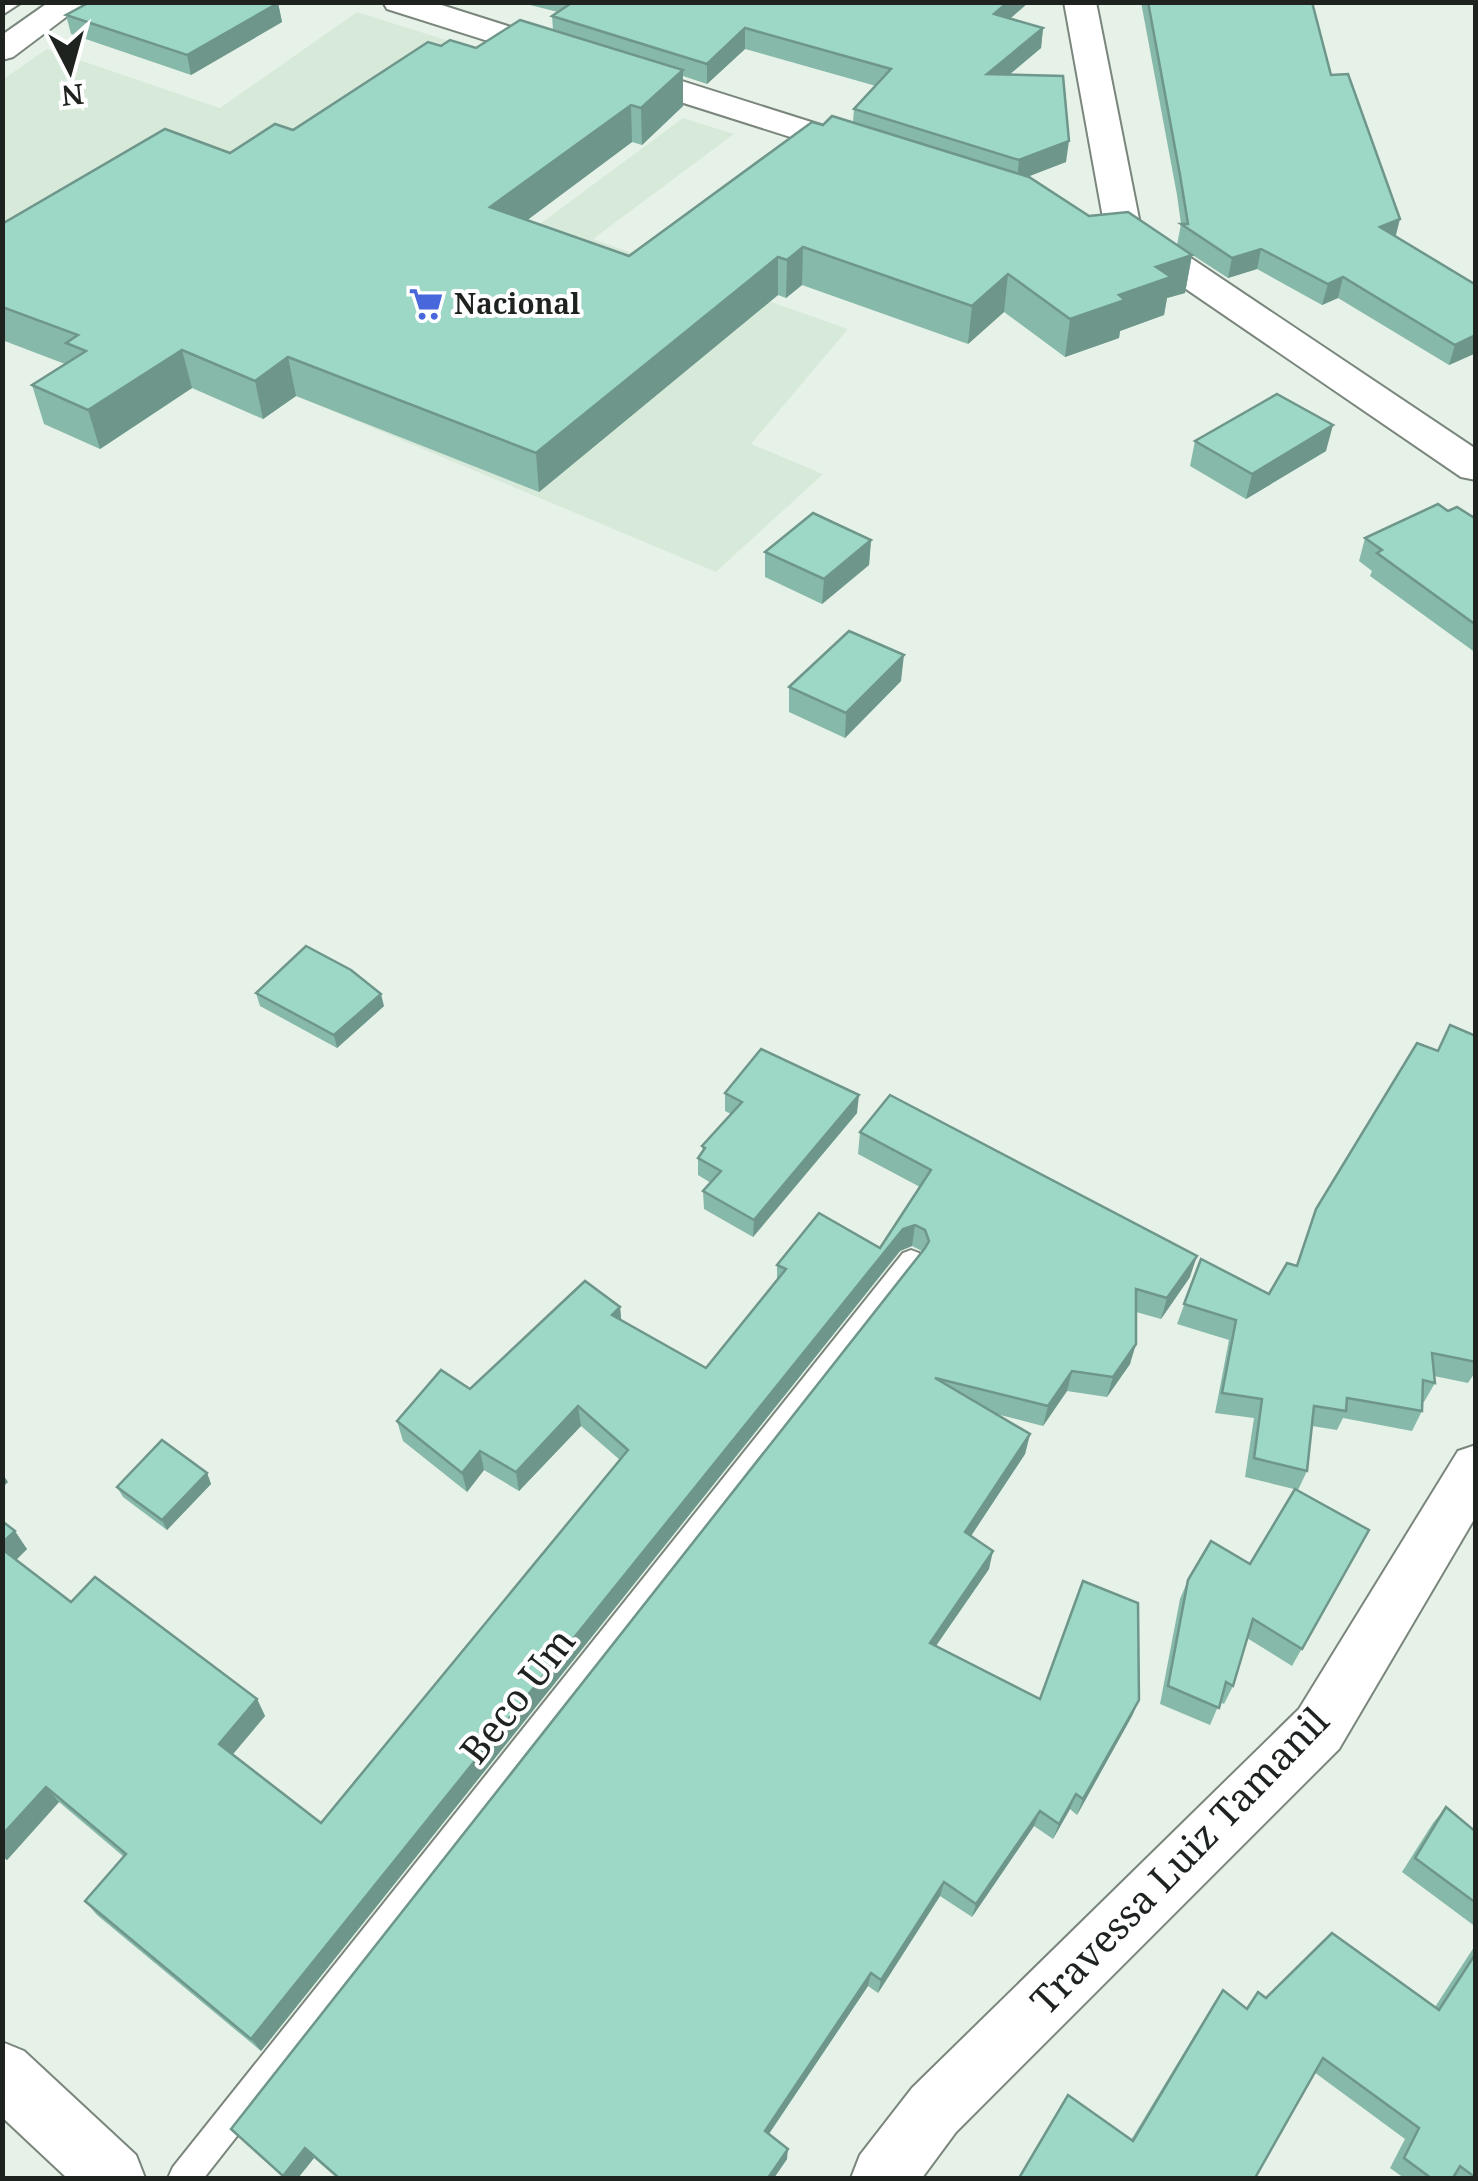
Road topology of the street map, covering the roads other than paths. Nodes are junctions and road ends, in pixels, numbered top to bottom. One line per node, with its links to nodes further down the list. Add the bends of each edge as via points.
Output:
1 (16, 2): 5 (lane)
2 (72, 2): 6 (street)
3 (398, 2): 7 (street)
4 (1080, 2): 9 (street)
5 (2, 11)
6 (2, 50)
7 (899, 160)
8 (1086, 218): 9 (street)
9 (1124, 229): 10 (street)
10 (1476, 468)
11 (911, 1260): 15 (lane, Beco Um)
12 (1476, 1468): 16 (street, Travessa Luiz Tamanil, via 1320,1729 934,2110)
13 (2, 2073): 14 (street)
14 (113, 2178)
15 (184, 2178)
16 (882, 2178)

